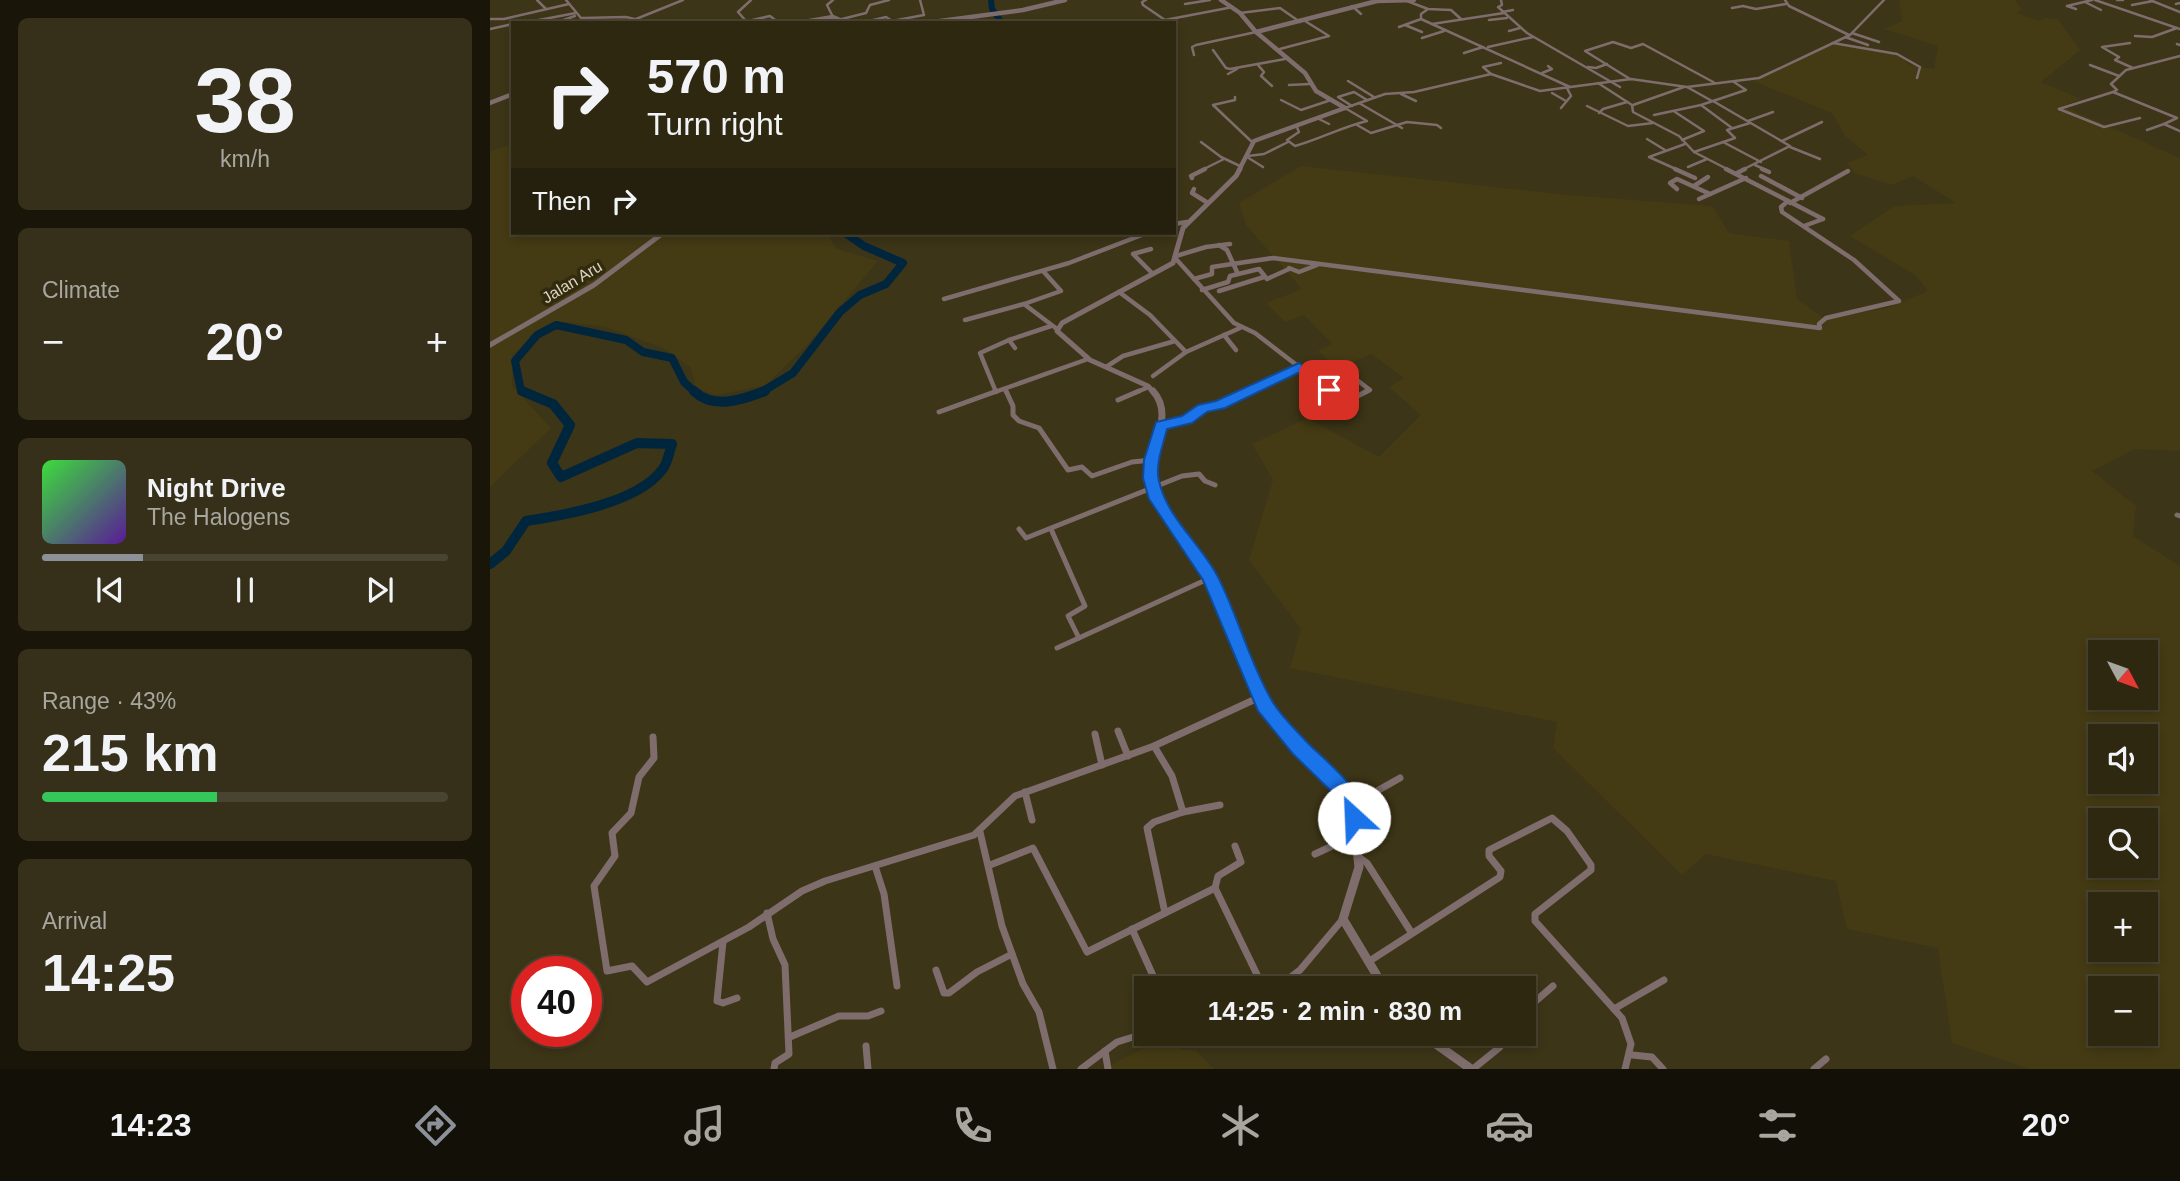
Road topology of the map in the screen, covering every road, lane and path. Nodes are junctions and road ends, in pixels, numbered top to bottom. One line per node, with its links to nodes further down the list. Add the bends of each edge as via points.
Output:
1 (537, 0): 31 (street)
2 (683, 0): 45 (street)
3 (751, 0): 54 (street, via 738,12)
4 (833, 0): 42 (street, via 827,5)
5 (889, 0): 46 (street)
6 (920, 0): 59 (street, via 924,15)
7 (1065, 0): 47 (street)
8 (1148, 0): 25 (street); 27 (street, via 1143,5 1165,20)
9 (1210, 0): 24 (street)
10 (1221, 0): 27 (street)
11 (1414, 0): 17 (street)
12 (1501, 0): 38 (street, via 1498,7)
13 (1884, 0): 75 (street)
14 (2094, 0): 21 (street); 69 (street)
15 (2117, 0): 16 (street)
16 (2123, 0)
17 (1407, 1): 28 (street); 32 (street)
18 (2152, 1): 26 (street); 36 (street)
19 (568, 2): 31 (street); 40 (street)
20 (1785, 2): 29 (street, via 1756,9); 75 (street)
21 (2085, 2): 33 (street, via 2067,6); 35 (street)
22 (1241, 3): 27 (street)
23 (1738, 3): 29 (street)
24 (1185, 4)
25 (1153, 5)
26 (2132, 5)
27 (1232, 6): 37 (street)
28 (1352, 6): 41 (street); 63 (street)
29 (1743, 6): 30 (street)
30 (1732, 8)
31 (546, 9): 44 (street)
32 (1428, 9): 48 (street); 49 (street, via 1451,10)
33 (2076, 9)
34 (1513, 10): 38 (street)
35 (2101, 10)
36 (2179, 11): 39 (street)
37 (1240, 13): 63 (street, via 1280,8); 73 (street)
38 (1503, 13): 43 (street); 49 (street)
39 (2172, 13)
40 (577, 14): 45 (street, via 582,18); 51 (street); 52 (street)
41 (1361, 14)
42 (833, 17): 46 (street); 56 (street)
43 (1507, 18): 50 (street); 68 (street)
44 (490, 19)
45 (636, 19): 53 (street)
46 (842, 19): 57 (street)
47 (962, 19): 61 (street); 62 (street)
48 (1421, 19): 65 (street); 66 (street)
49 (1461, 19): 65 (street)
50 (1489, 20)
51 (535, 21)
52 (560, 21)
53 (642, 21)
54 (746, 21): 55 (street, via 770,16)
55 (776, 21)
56 (810, 21)
57 (844, 21)
58 (869, 21): 60 (street, via 886,17)
59 (892, 21)
60 (892, 21)
61 (944, 21)
62 (957, 21)
63 (1302, 22): 73 (street); 77 (street); 87 (street, via 1329,36)
64 (511, 24): 70 (street)
65 (1432, 24): 71 (street)
66 (1405, 25): 67 (street); 74 (street)
67 (1399, 27)
68 (1520, 28): 72 (street); 78 (street)
69 (2179, 28): 76 (street, via 2152,37)
70 (490, 29)
71 (1444, 31): 80 (street); 85 (street)
72 (1509, 31)
73 (1256, 32): 87 (street); 89 (street, via 1196,45 1192,47)
74 (1422, 32)
75 (1851, 34): 79 (street); 81 (street)
76 (2135, 36)
77 (1321, 37)
78 (1533, 37): 85 (street); 97 (street)
79 (1845, 37): 82 (street); 84 (street)
80 (1422, 38)
81 (1879, 42)
82 (1833, 43): 104 (street, via 1902,55 1920,67); 108 (street, via 1766,76)
83 (2130, 43): 98 (street, via 2102,47 2120,57 2115,61)
84 (1868, 45)
85 (1484, 47): 88 (street); 100 (street)
86 (1213, 50): 99 (street, via 1226,68)
87 (1276, 50): 91 (street)
88 (1464, 53)
89 (1194, 55)
90 (2180, 57): 98 (street)
91 (1285, 59): 94 (street); 111 (street, via 1305,73)
92 (1501, 63): 102 (street, via 1483,67)
93 (1607, 64): 97 (street); 105 (street); 110 (street, via 1586,51 1613,42 1631,48 1643,44)
94 (1258, 65): 99 (street); 113 (street, via 1264,72 1261,76)
95 (2091, 65): 103 (street)
96 (1548, 66): 100 (street, via 1552,69)
97 (1585, 68): 107 (street)
98 (2133, 68): 103 (street)
99 (1237, 69): 101 (street)
100 (1542, 73): 114 (street)
101 (1228, 74)
102 (1492, 74): 114 (street, via 1537,91); 117 (street)
103 (2119, 76): 118 (street, via 2111,84 2117,90)
104 (1917, 78)
105 (1631, 79): 107 (street); 116 (street)
106 (1348, 81): 122 (street)
107 (1612, 82): 109 (street); 115 (street)
108 (1734, 82): 110 (street); 128 (street, via 1746,90)
109 (1598, 83): 114 (street); 129 (street)
110 (1715, 83): 116 (street)
111 (1311, 84): 112 (street); 124 (street)
112 (1289, 85)
113 (1272, 86)
114 (1568, 87): 127 (street, via 1571,94)
115 (1620, 87)
116 (1686, 87): 128 (street); 134 (street)
117 (1398, 92): 122 (street); 126 (street)
118 (2113, 92): 144 (street, via 2059,109 2104,127); 145 (street)
119 (1552, 93): 127 (street)
120 (511, 95): 130 (street)
121 (1234, 97): 164 (street, via 1213,105)
122 (1374, 97): 125 (street)
123 (1281, 100): 132 (street, via 1299,110)
124 (1331, 100): 132 (street); 136 (street)
125 (1367, 100): 131 (street); 136 (street, via 1354,92 1338,97)
126 (1416, 101)
127 (1566, 101): 137 (street)
128 (1713, 101): 133 (street); 147 (street)
129 (1627, 102): 134 (street); 141 (street)
130 (490, 103)
131 (1359, 103): 136 (street); 154 (street)
132 (1318, 104): 140 (street)
133 (1701, 104): 138 (street); 158 (street)
134 (1633, 105): 146 (street, via 1632,111)
135 (1587, 106): 141 (street)
136 (1348, 107): 140 (street); 153 (street, via 1367,121)
137 (1561, 108)
138 (1674, 112): 142 (street); 166 (street, via 1704,131)
139 (1773, 112): 147 (street)
140 (1330, 113): 143 (street)
141 (1599, 113): 146 (street, via 1628,126)
142 (1654, 115)
143 (1317, 118): 150 (street); 152 (street)
144 (2140, 118)
145 (2178, 120): 151 (street)
146 (1653, 122): 166 (street)
147 (1750, 122): 158 (street); 162 (street)
148 (1822, 122): 162 (street)
149 (2143, 123): 155 (street)
150 (1329, 124)
151 (2164, 124): 155 (street); 160 (street)
152 (1297, 125): 164 (street); 165 (street, via 1299,131)
153 (1357, 125): 154 (street, via 1372,133); 165 (street, via 1301,146)
154 (1396, 125): 156 (street); 157 (street, via 1411,122)
155 (2155, 127): 159 (street)
156 (1402, 128)
157 (1441, 128)
158 (1732, 128): 167 (street, via 1727,130 1736,137)
159 (2147, 130)
160 (2180, 131)
161 (1647, 139): 169 (street)
162 (1782, 141): 168 (street)
163 (1200, 142): 172 (street)
164 (1252, 142): 171 (street)
165 (1288, 142): 171 (street)
166 (1684, 142): 169 (street); 170 (street)
167 (1723, 142): 170 (street); 175 (street)
168 (1790, 147): 174 (street); 175 (street)
169 (1665, 150): 186 (street, via 1649,157)
170 (1694, 152): 173 (street)
171 (1247, 157): 177 (street); 178 (street)
172 (1224, 159): 177 (street); 185 (street)
173 (1707, 159): 179 (street); 181 (street)
174 (1820, 159)
175 (1760, 162): 176 (street)
176 (1755, 165): 181 (street); 182 (street)
177 (1242, 167): 195 (street)
178 (1263, 167)
179 (1688, 167)
180 (1848, 171): 192 (street)
181 (1737, 173): 187 (street)
182 (1769, 173)
183 (1761, 176): 192 (street)
184 (1708, 177): 188 (street)
185 (1192, 178)
186 (1695, 178)
187 (1746, 178): 191 (street); 194 (street)
188 (1694, 186): 190 (street, via 1676,179 1670,183); 191 (street)
189 (1194, 189): 195 (street, via 1192,193)
190 (1677, 189)
191 (1710, 194): 193 (street)
192 (1802, 198): 194 (street)
193 (1699, 199)
194 (1789, 202): 198 (street, via 1781,211); 198 (street, via 1823,220)
195 (1208, 203): 196 (street)
196 (1187, 222): 197 (street); 206 (street, via 1178,238)
197 (1176, 224)
198 (1804, 226): 209 (street, via 1861,265 1899,301 1826,318 1819,324 1821,328)
199 (660, 235): 227 (street, Jalan Aru, via 594,285)
200 (1142, 235): 201 (street)
201 (1128, 240): 205 (street); 211 (street)
202 (1230, 244): 203 (street)
203 (1219, 245): 206 (street); 207 (street)
204 (1151, 249): 205 (street)
205 (1133, 254): 213 (street)
206 (1176, 257): 213 (street, via 1169,267); 215 (street)
207 (1234, 262): 208 (street, via 1261,258); 212 (street); 215 (street, via 1212,267 1212,275)
208 (1293, 262): 209 (street); 210 (street)
209 (1317, 265): 210 (street, via 1303,271)
210 (1289, 269): 214 (street, via 1270,279)
211 (1043, 271): 219 (street); 220 (street, via 1061,290)
212 (1237, 272): 214 (street, via 1259,269); 216 (street, via 1228,282)
213 (1152, 273): 218 (street)
214 (1264, 277): 217 (street)
215 (1194, 279): 216 (street)
216 (1202, 289): 223 (street)
217 (1219, 291)
218 (1119, 292): 222 (street); 226 (street)
219 (944, 299)
220 (1024, 304): 221 (street); 222 (street)
221 (965, 320)
222 (1054, 327): 225 (street); 231 (street)
223 (1240, 328): 224 (street); 232 (street, via 1255,333)
224 (1224, 335): 229 (street); 230 (street)
225 (1009, 340): 228 (street); 238 (street, via 980,353)
226 (1175, 341): 230 (street); 233 (street, via 1124,356)
227 (490, 345)
228 (1015, 348)
229 (1236, 350)
230 (1186, 352): 234 (street)
231 (1088, 359): 233 (street); 236 (street)
232 (1299, 367): 237 (street); 241 (street, via 1220,405 1203,408 1187,420)
233 (1105, 368): 235 (street)
234 (1153, 376)
235 (1149, 387): 239 (street); 241 (street, via 1161,404)
236 (1005, 389): 238 (street); 242 (street, via 1013,415 1039,428 1068,470 1082,467 1095,475)
237 (1329, 390): 237 (street, via 1343,404 1370,390 1357,380)
238 (996, 392): 240 (street)
239 (1118, 400)
240 (939, 412)
241 (1161, 426): 242 (street)
242 (1152, 460): 244 (street)
243 (1215, 485): 244 (street, via 1199,474)
244 (1152, 489): 246 (street); 247 (street)
245 (1019, 529): 246 (street, via 1026,538)
246 (1051, 529): 248 (street, via 1085,606 1068,616)
247 (1210, 578): 248 (street); 250 (street)
248 (1079, 638): 249 (street)
249 (1057, 648)
250 (1260, 696): 254 (street); 260 (street, via 1279,725 1338,784)
251 (1118, 731): 255 (street)
252 (1095, 734): 256 (street)
253 (653, 737): 276 (street, via 654,758 638,779 635,809 612,833 615,856 594,886 607,971 632,967 650,982)
254 (1153, 746): 255 (street); 261 (street, via 1171,776)
255 (1128, 756): 256 (street)
256 (1102, 765): 258 (street)
257 (1400, 778): 260 (street)
258 (1025, 792): 262 (street); 263 (street, via 999,807 993,821)
259 (1220, 805): 261 (street)
260 (1352, 805): 264 (street)
261 (1183, 813): 272 (street, via 1147,828)
262 (1032, 820)
263 (980, 832): 268 (street); 269 (street)
264 (1356, 835): 266 (street, via 1336,840); 267 (street)
265 (1235, 846): 270 (street, via 1241,862 1218,876)
266 (1315, 854)
267 (1360, 858): 273 (street); 275 (street)
268 (989, 865): 274 (street, via 1033,848 1087,951); 277 (street)
269 (874, 866): 271 (street, via 813,886); 285 (street, via 884,894)
270 (1215, 888): 272 (street); 281 (street)
271 (767, 913): 276 (street); 291 (street, via 785,965)
272 (1165, 913): 274 (street)
273 (1342, 919): 278 (street); 282 (street)
274 (1132, 929): 280 (street)
275 (1411, 932): 278 (street); 289 (street, via 1500,877 1501,871 1487,853 1492,847 1552,818 1567,831 1591,870 1535,914 1535,921)
276 (723, 942): 287 (street, via 717,1001)
277 (1012, 954): 279 (street, via 949,993 944,993); 302 (street, via 1030,1001 1039,1012)
278 (1368, 962): 283 (street)
279 (936, 971)
280 (1153, 976)
281 (1258, 976)
282 (1292, 976)
283 (1377, 976)
284 (1664, 980): 289 (street)
285 (897, 986)
286 (1553, 986): 288 (street)
287 (737, 998)
288 (1536, 1001)
289 (1614, 1009): 297 (street, via 1628,1030)
290 (881, 1011): 291 (street, via 839,1016)
291 (790, 1037): 300 (street, via 789,1054 775,1063)
292 (1134, 1037): 296 (street)
293 (866, 1046): 301 (street)
294 (1439, 1046): 304 (street)
295 (1500, 1046): 304 (street)
296 (1105, 1051): 299 (street); 303 (street)
297 (1632, 1055): 305 (street); 306 (street, via 1652,1057)
298 (1826, 1059): 307 (street)
299 (1080, 1068)
300 (774, 1069)
301 (869, 1069)
302 (1054, 1069)
303 (1108, 1069)
304 (1472, 1069)
305 (1625, 1069)
306 (1663, 1069)
307 (1814, 1069)

